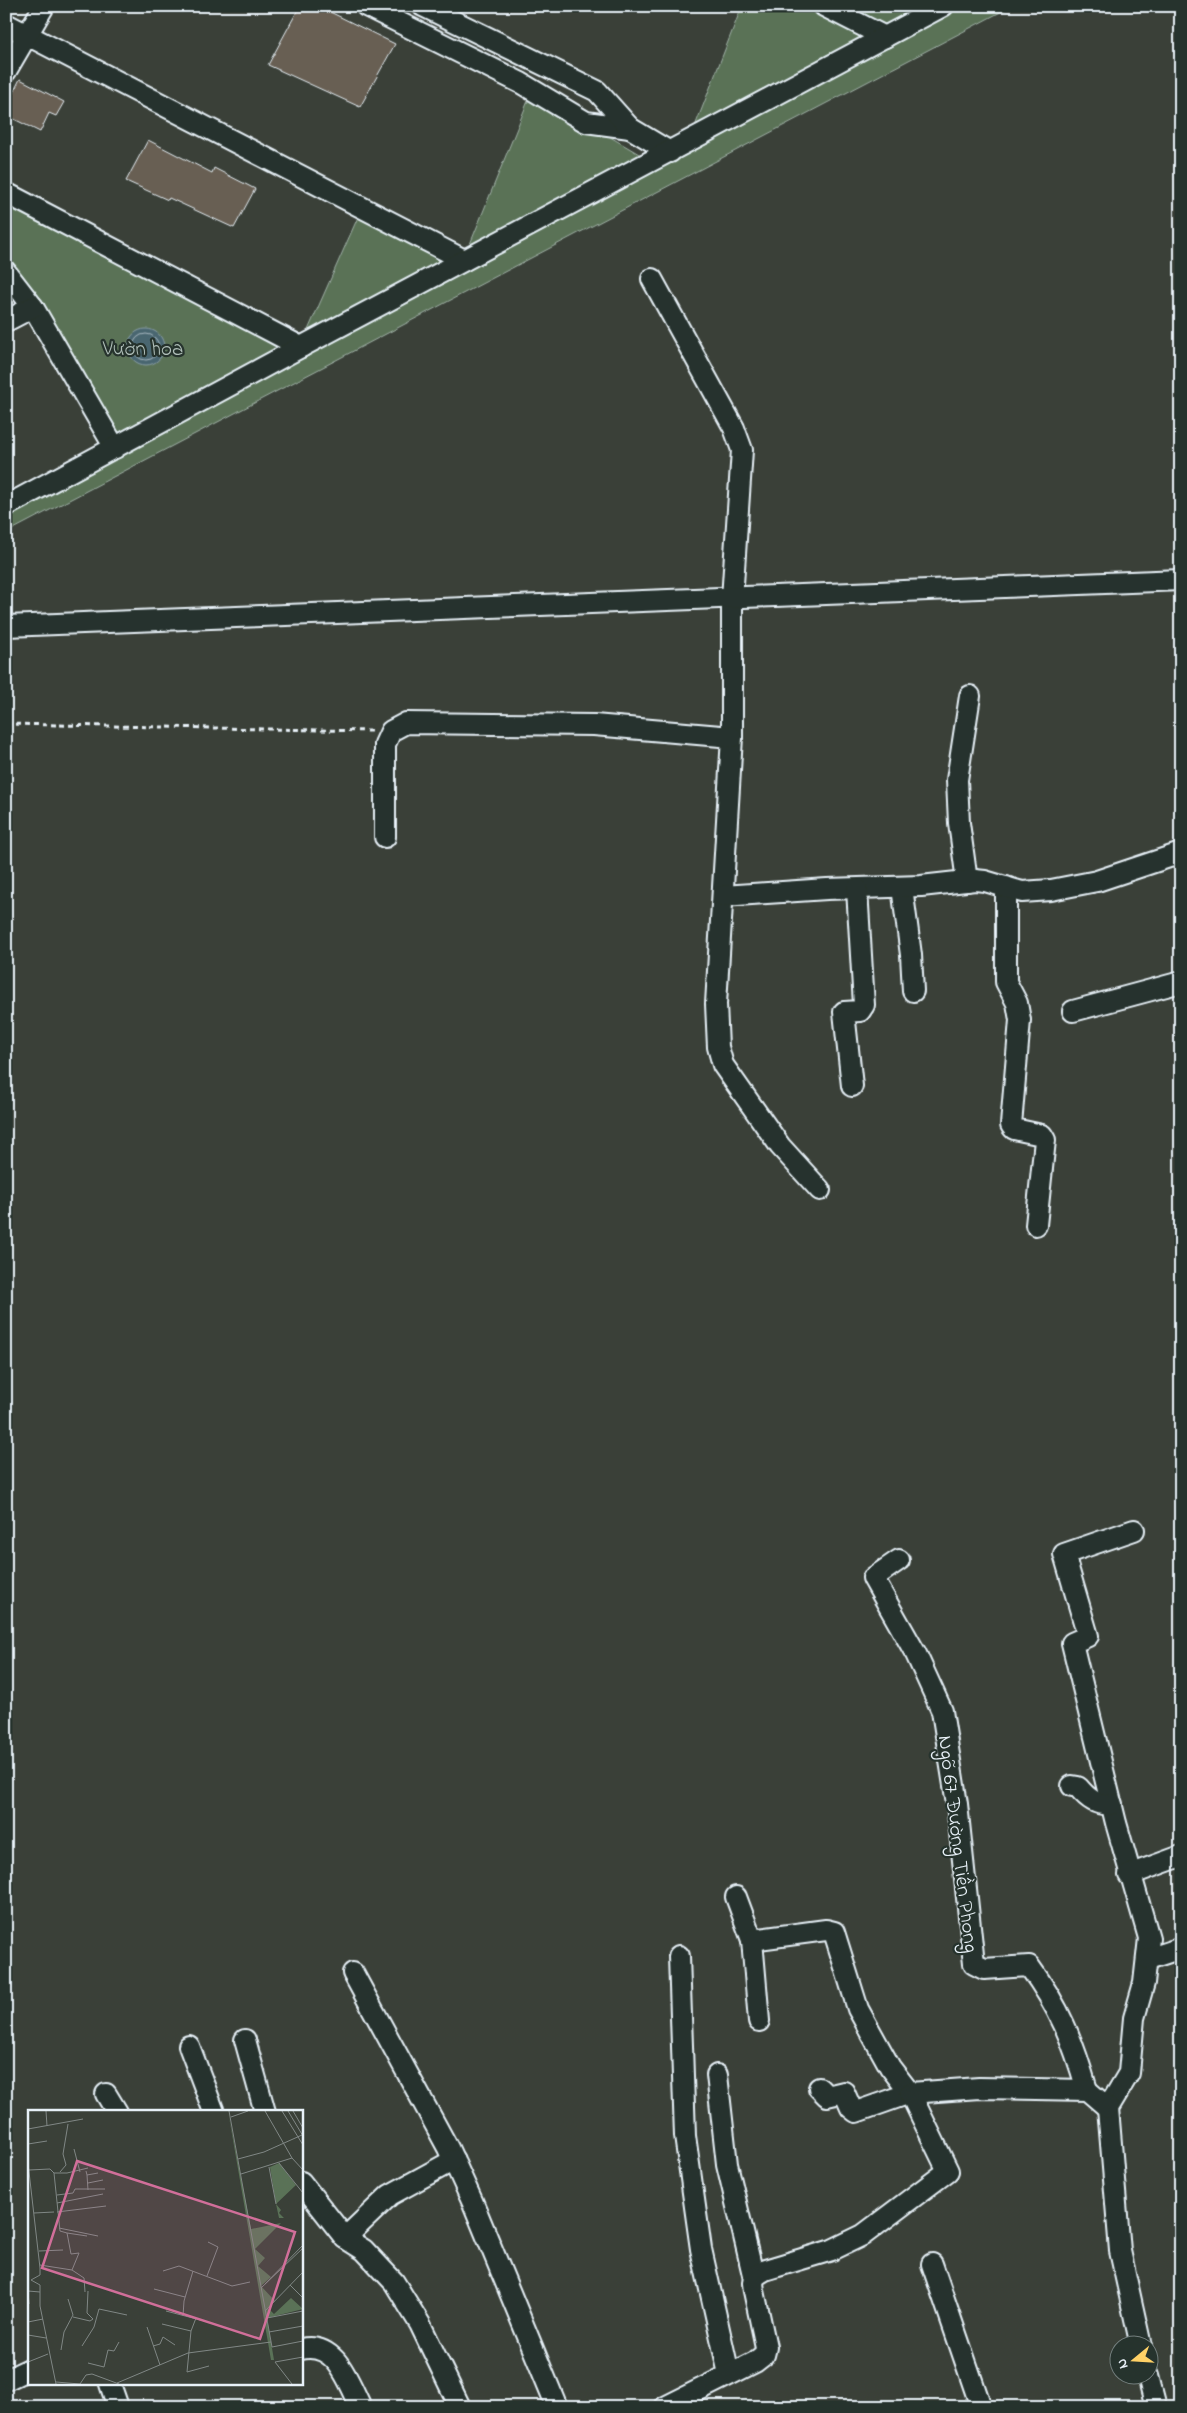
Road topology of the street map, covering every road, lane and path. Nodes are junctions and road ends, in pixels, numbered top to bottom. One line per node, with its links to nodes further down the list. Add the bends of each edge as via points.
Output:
1 (44, 6): 7 (street)
2 (366, 6): 10 (street, via 521,83 586,122)
3 (423, 6): 10 (street, via 596,91)
4 (824, 6): 8 (street)
5 (943, 6): 8 (street)
6 (6, 24): 7 (street)
7 (28, 35): 9 (street); 13 (street)
8 (885, 37): 11 (street)
9 (6, 71)
10 (630, 128): 11 (street)
11 (670, 152): 13 (street)
12 (6, 193): 18 (street)
13 (464, 260): 18 (street)
14 (6, 272): 16 (street)
15 (652, 279): 22 (street, via 741,444 743,461)
16 (33, 307): 17 (street); 19 (street)
17 (6, 321)
18 (300, 347): 19 (street)
19 (115, 448): 20 (street)
20 (6, 506)
21 (1181, 580): 22 (street)
22 (732, 599): 23 (street); 27 (street)
23 (6, 626)
24 (970, 696): 30 (street, via 957,780)
25 (6, 724): 26 (path)
26 (391, 731): 27 (street, via 406,723 594,725); 28 (street, via 384,753)
27 (732, 737): 34 (street)
28 (384, 837)
29 (1181, 853): 32 (street, via 1079,885 1022,892)
30 (967, 881): 31 (street); 32 (street, via 985,880)
31 (902, 887): 33 (street); 36 (street)
32 (1006, 888): 40 (street, via 1006,982 1017,1003 1020,1020 1011,1126 1042,1135 1046,1140)
33 (857, 889): 34 (street); 38 (street, via 864,1005 860,1011 844,1012)
34 (723, 896): 39 (street, via 716,1004 720,1057 780,1146)
35 (1181, 982): 37 (street)
36 (913, 991)
37 (1073, 1011)
38 (852, 1086)
39 (820, 1190)
40 (1036, 1225)
41 (1134, 1530): 44 (street, via 1064,1554 1088,1636 1072,1643)
42 (899, 1560): 58 (street, Ngõ 67 Đường Tiền Phong, via 873,1578 916,1654 942,1711 957,1804 974,1964 984,1969 1029,1966 1062,2018)
43 (1072, 1786): 44 (street, via 1102,1805)
44 (1112, 1804): 46 (street)
45 (1181, 1856): 46 (street)
46 (1130, 1875): 51 (street, via 1149,1938)
47 (736, 1897): 48 (street)
48 (752, 1940): 53 (street); 59 (street, via 826,1930 834,1932 858,2010 890,2067)
49 (1181, 1948): 51 (street)
50 (679, 1956): 73 (street, via 685,2136 701,2249)
51 (1148, 1959): 61 (street, via 1134,2018 1129,2073)
52 (353, 1973): 65 (street)
53 (760, 2021)
54 (245, 2040): 64 (street)
55 (189, 2046): 63 (street)
56 (717, 2075): 69 (street, via 727,2164)
57 (819, 2088): 59 (street, via 827,2096 844,2092 856,2112)
58 (1087, 2090): 59 (street, via 979,2088); 61 (street)
59 (910, 2093): 69 (street, via 948,2171 863,2235 832,2250 765,2270)
60 (106, 2094): 62 (street)
61 (1108, 2108): 70 (street, via 1120,2251)
62 (116, 2110)
63 (213, 2110)
64 (264, 2110)
65 (454, 2160): 67 (street, via 390,2195); 80 (street)
66 (302, 2183): 67 (street)
67 (345, 2238): 79 (street, via 364,2250 394,2282 420,2324)
68 (932, 2264): 82 (street)
69 (754, 2279): 73 (street, via 766,2346 761,2358)
70 (1139, 2336)
71 (302, 2348): 78 (street, via 318,2347 333,2355)
72 (28, 2369): 74 (street)
73 (729, 2374): 81 (street)
74 (6, 2380)
75 (111, 2386): 77 (street)
76 (1151, 2386): 83 (street)
77 (118, 2407)
78 (361, 2407)
79 (460, 2407)
80 (557, 2407)
81 (665, 2407)
82 (981, 2407)
83 (1156, 2407)

